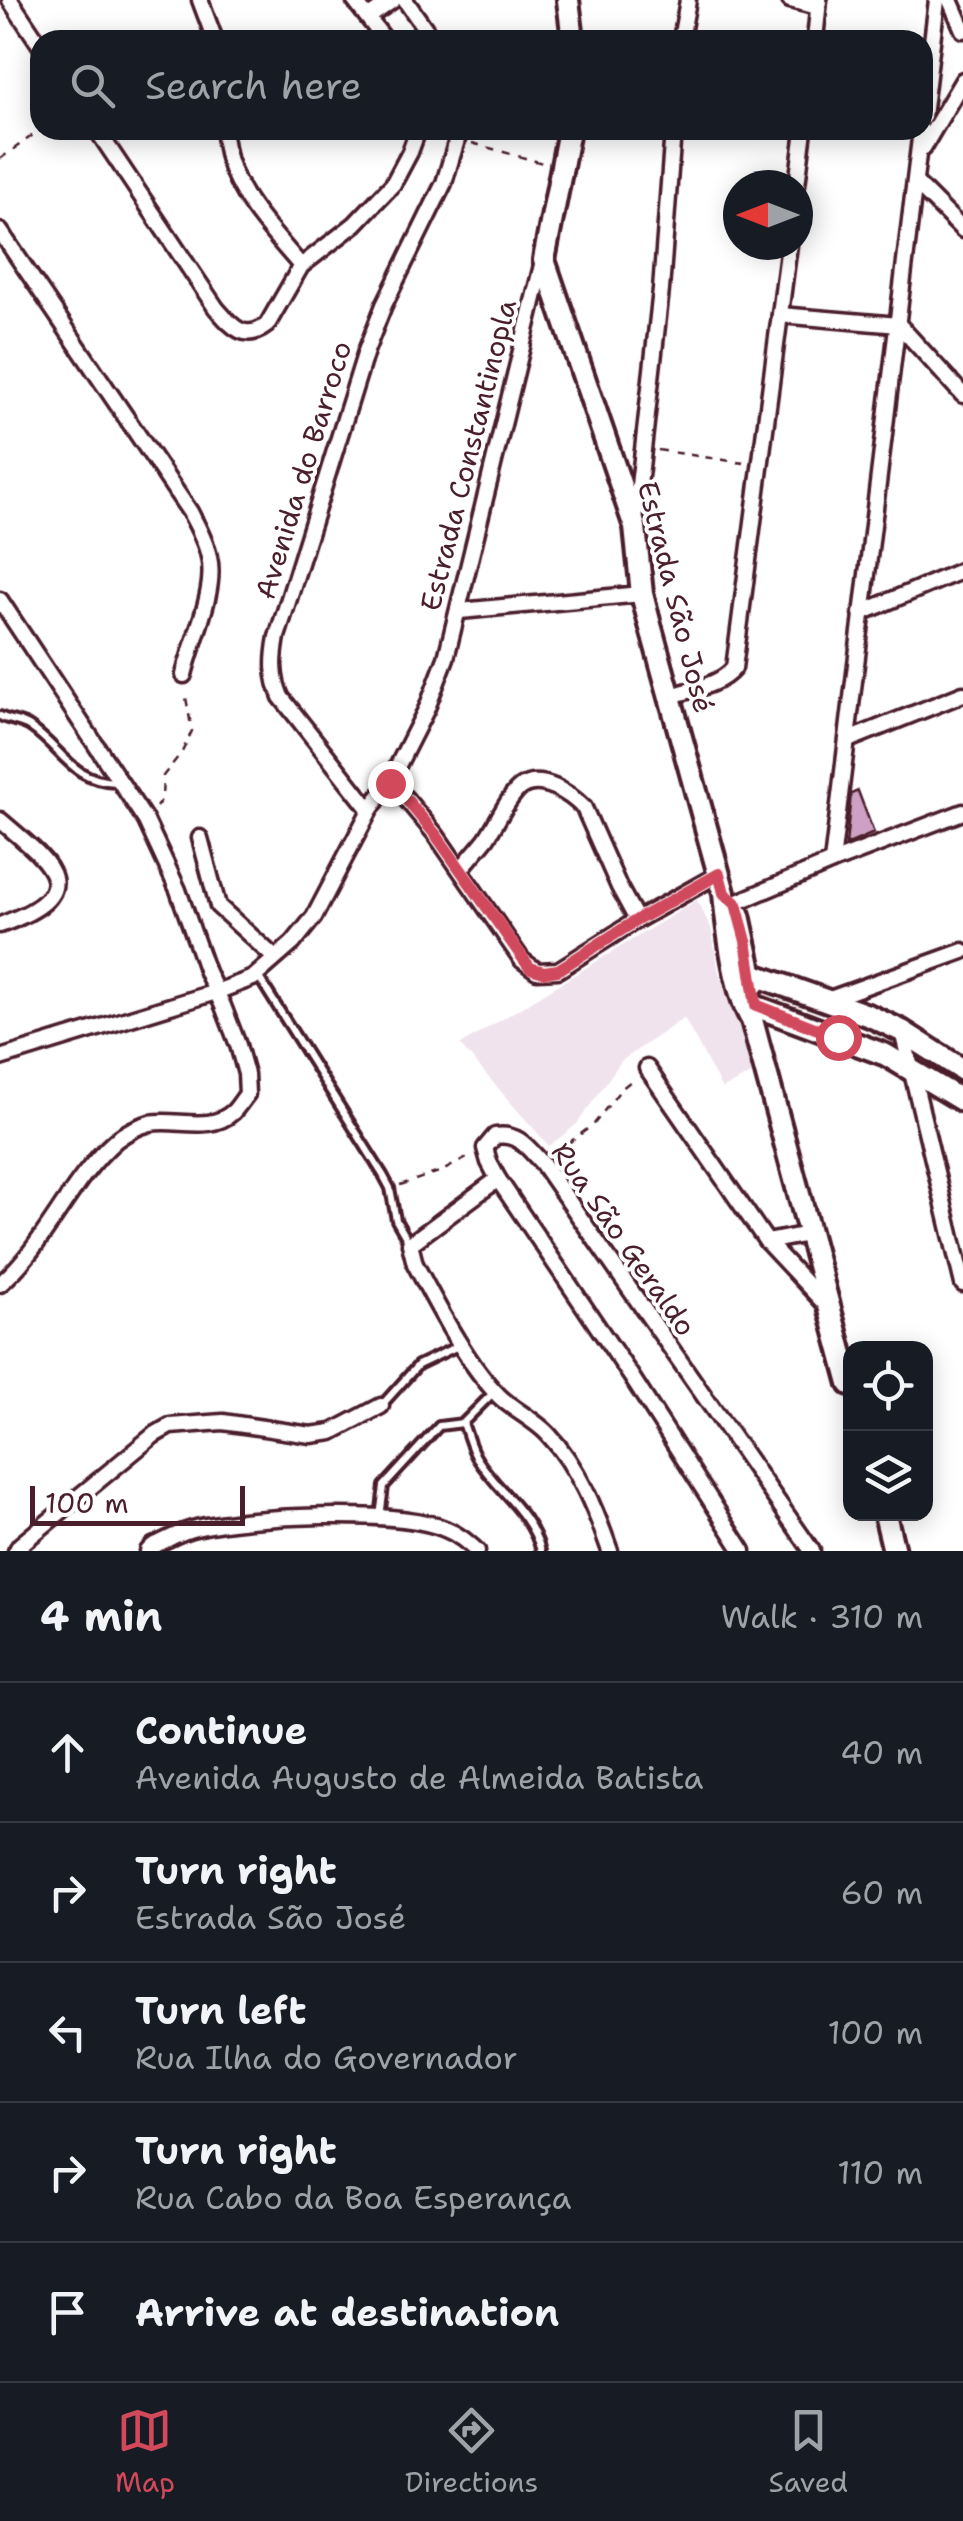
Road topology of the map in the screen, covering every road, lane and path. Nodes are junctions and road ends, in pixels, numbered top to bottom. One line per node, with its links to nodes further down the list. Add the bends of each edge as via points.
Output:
1 (10, 0): 13 (street)
2 (200, 0): 14 (street)
3 (354, 0): 12 (street)
4 (393, 0): 12 (street)
5 (406, 0): 16 (street)
6 (568, 0): 17 (street)
7 (688, 0): 18 (street)
8 (790, 0): 11 (street)
9 (937, 0): 21 (street)
10 (950, 0): 20 (street)
11 (819, 3): 19 (street)
12 (369, 17): 15 (street)
13 (30, 30)
14 (210, 30)
15 (378, 30)
16 (426, 30)
17 (572, 30)
18 (683, 30)
19 (816, 30)
20 (963, 30)
21 (933, 34)
22 (963, 80): 23 (street)
23 (933, 132)
24 (30, 137): 36 (path)
25 (104, 140): 44 (street, via 216,308 240,331 267,324)
26 (225, 140): 44 (street, via 243,190)
27 (414, 140): 44 (street, via 392,184)
28 (457, 140): 63 (street, Avenida do Barroco, via 437,201 366,351 273,658 281,697)
29 (475, 140): 37 (path)
30 (566, 140): 37 (street, Estrada Constantinopla)
31 (672, 140): 48 (street)
32 (803, 140): 38 (street)
33 (921, 140): 35 (street)
34 (928, 140): 35 (street)
35 (918, 158): 39 (street)
36 (0, 159)
37 (562, 168): 42 (street, Estrada Constantinopla)
38 (799, 170)
39 (916, 183): 40 (street); 46 (street)
40 (963, 230)
41 (0, 231): 56 (street, via 190,512 209,553 208,591)
42 (544, 260): 50 (street, Estrada São José); 54 (street, Estrada Constantinopla)
43 (787, 260): 45 (street)
44 (301, 266)
45 (780, 315): 46 (street); 49 (street)
46 (899, 325): 47 (street); 55 (street)
47 (963, 395)
48 (644, 448): 49 (path); 50 (street)
49 (760, 466): 58 (street, via 734,668 725,678)
50 (635, 527): 52 (street, Estrada São José)
51 (963, 570): 55 (street)
52 (642, 594): 54 (street); 58 (street, Estrada São José)
53 (0, 600): 61 (street)
54 (460, 611): 62 (street, Estrada Constantinopla, via 427,708)
55 (862, 613): 60 (street)
56 (184, 674): 66 (path, via 192,731 163,776 162,799)
57 (963, 694): 60 (street)
58 (671, 696): 70 (street, Estrada São José)
59 (0, 716): 61 (lane, via 27,724 84,776)
60 (848, 740): 68 (street)
61 (122, 782): 66 (street)
62 (390, 783): 63 (street, Estrada Constantinopla); 69 (street)
63 (370, 810): 74 (street, Estrada Constantinopla, via 314,918)
64 (963, 812): 68 (street)
65 (0, 820): 72 (street, via 42,857 55,878 42,906)
66 (146, 820): 77 (street)
67 (200, 838): 74 (street, via 218,906)
68 (832, 862): 70 (street)
69 (461, 869): 71 (street, via 530,968 558,970); 71 (street, via 521,788 556,788 584,808)
70 (726, 894): 71 (street); 75 (street, Estrada São José)
71 (637, 920)
72 (0, 925)
73 (963, 951): 78 (street)
74 (274, 958): 76 (street, Estrada Constantinopla)
75 (744, 972): 78 (street); 79 (street, Estrada São José)
76 (255, 976): 77 (street); 89 (lane)
77 (216, 992): 81 (street); 93 (street, via 238,1045 247,1094 221,1120 152,1123 118,1138)
78 (826, 1000): 80 (street)
79 (751, 1009): 82 (street, via 862,1044); 90 (street, Estrada São José)
80 (902, 1031): 82 (street); 84 (street)
81 (0, 1058)
82 (910, 1067): 85 (street); 94 (street)
83 (647, 1068): 87 (path, via 594,1124); 91 (street)
84 (963, 1070)
85 (963, 1101)
86 (486, 1148): 87 (street, Rua São Geraldo, via 495,1136 514,1136); 88 (street); 89 (path)
87 (542, 1164): 109 (street, Rua São Geraldo)
88 (498, 1179): 92 (street); 108 (street)
89 (390, 1188): 92 (lane, via 396,1220)
90 (808, 1234): 91 (street); 95 (street, Estrada São José)
91 (767, 1242): 95 (street)
92 (410, 1244): 96 (street)
93 (0, 1284)
94 (963, 1284)
95 (829, 1308): 97 (street, Estrada São José)
96 (461, 1344): 98 (street); 99 (lane, via 418,1365)
97 (843, 1359)
98 (495, 1391): 100 (lane); 107 (street, via 548,1434 590,1498)
99 (381, 1406): 103 (street, via 332,1432 311,1435 224,1422 170,1426)
100 (463, 1424): 101 (lane, via 439,1426 384,1486); 106 (lane, via 474,1456 523,1513)
101 (380, 1518): 104 (street, via 222,1523 191,1528); 105 (street, via 443,1527)
102 (887, 1521): 110 (street)
103 (16, 1551)
104 (148, 1551)
105 (477, 1551)
106 (540, 1551)
107 (610, 1551)
108 (743, 1551)
109 (812, 1551)
110 (894, 1551)

